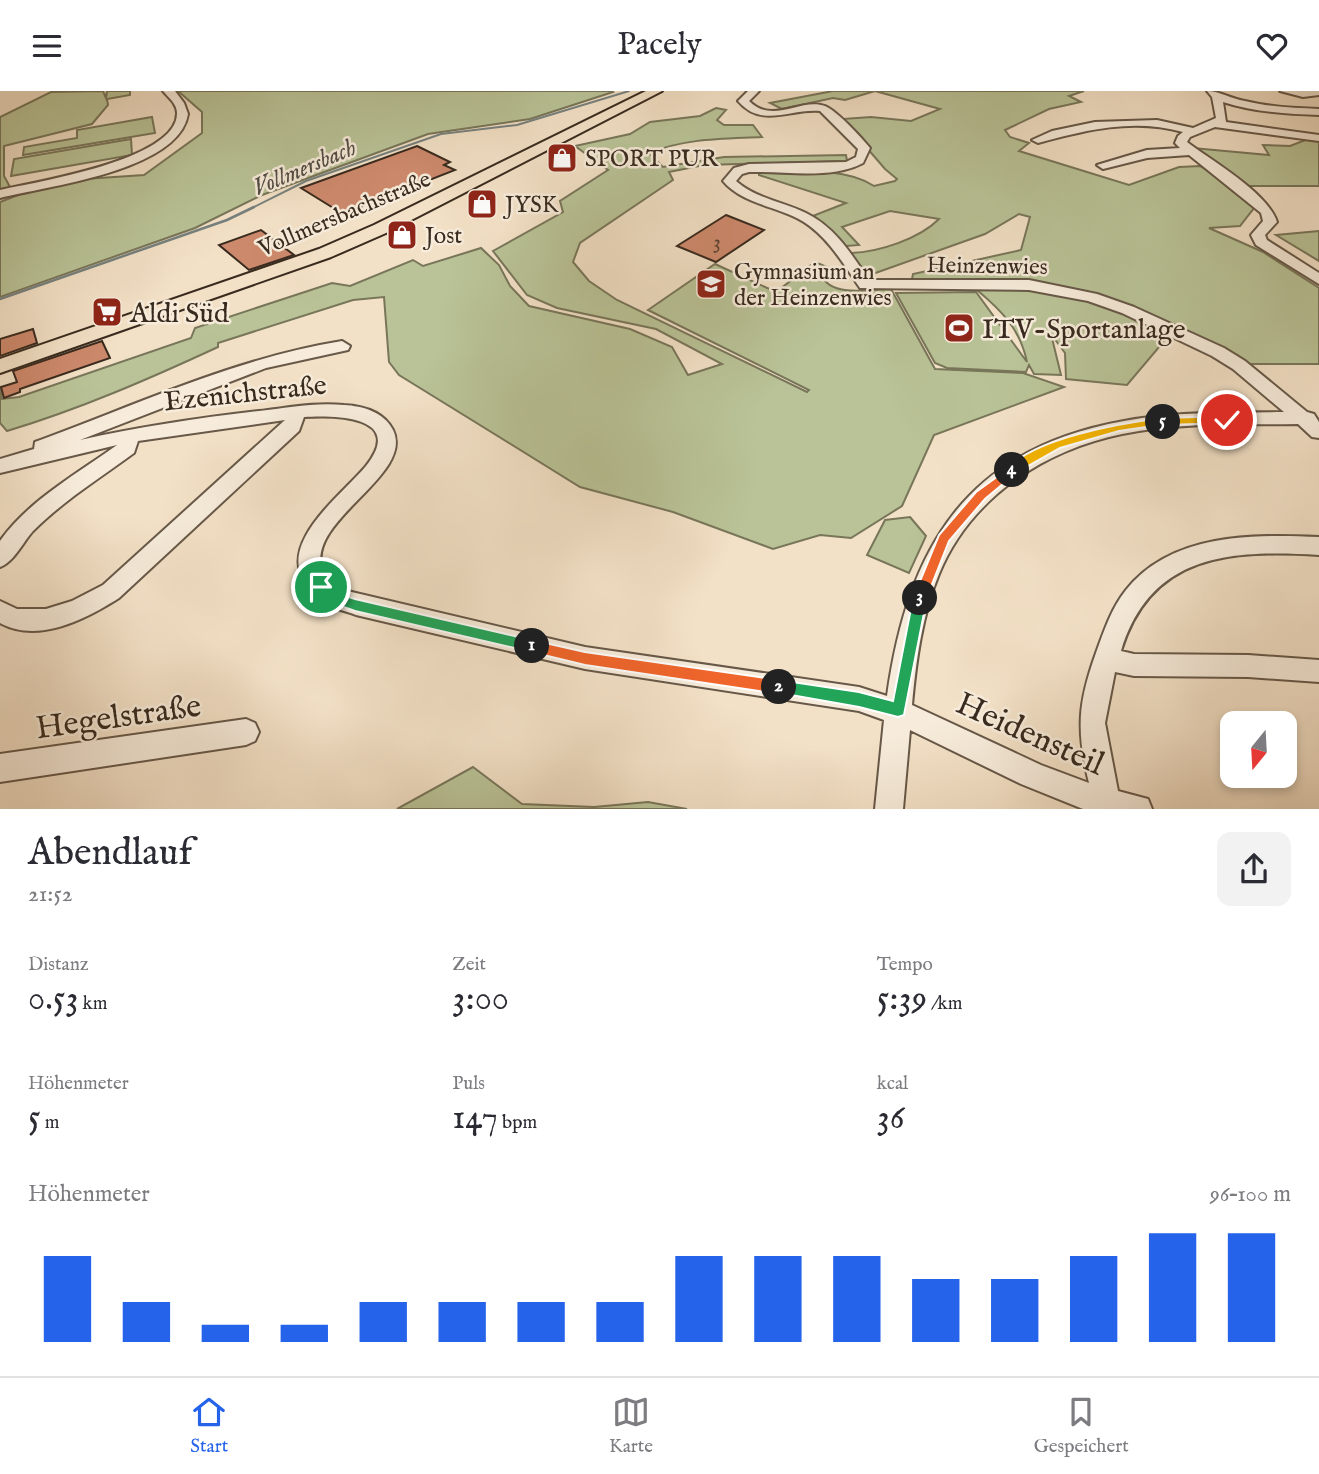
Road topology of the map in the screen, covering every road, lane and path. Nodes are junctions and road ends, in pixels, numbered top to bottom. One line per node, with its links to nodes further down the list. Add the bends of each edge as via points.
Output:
1 (168, 91): 14 (street, via 177,97 183,114 179,130 167,141 122,163)
2 (656, 91): 17 (main road, Vollmersbachstraße, via 325,253)
3 (754, 91): 19 (street, Heinzenwies, via 743,101 750,108 772,113 824,109 864,148 856,163 834,168 749,168 729,181 808,219 840,247 865,285 1028,285 1092,297 1218,352)
4 (1285, 91): 5 (street)
5 (1319, 92)
6 (1214, 94): 7 (street, via 1270,108); 8 (street, via 1223,118)
7 (1319, 112)
8 (1216, 124): 9 (street); 10 (street)
9 (1195, 132): 11 (street, via 1162,123 1088,126); 12 (street, via 1181,141)
10 (1319, 138)
11 (1038, 140)
12 (1189, 151): 13 (street, via 1147,154); 15 (street, via 1267,212 1270,222 1258,235 1261,242)
13 (1103, 166)
14 (0, 194)
15 (1319, 279)
16 (342, 346): 21 (street, via 260,364 70,434 42,446)
17 (0, 366)
18 (296, 413): 20 (street, Ezenichstraße); 25 (street, via 292,426 100,601 38,620 9,618); 28 (street, Ezenichstraße, via 336,410 363,414 379,423 387,435 387,446 375,468 325,523 308,560 310,573 332,597 585,658 859,699)
19 (1314, 422): 28 (street, via 1183,420 1119,427 1056,445 1003,476 944,538 914,619)
20 (129, 436): 21 (street, Ezenichstraße); 24 (street, via 127,448 33,518)
21 (32, 457): 22 (street, Ezenichstraße)
22 (0, 465)
23 (1319, 546): 26 (street, via 1226,545 1181,559 1144,586 1129,605)
24 (0, 558)
25 (0, 611)
26 (1106, 659): 27 (street, via 1134,665); 31 (street, via 1091,728)
27 (1319, 671)
28 (898, 710): 31 (street, Heidensteil); 32 (street)
29 (246, 732): 30 (street, Hegelstraße)
30 (0, 768)
31 (1107, 807): 33 (street, Heidensteil)
32 (889, 809)
33 (1138, 809)

